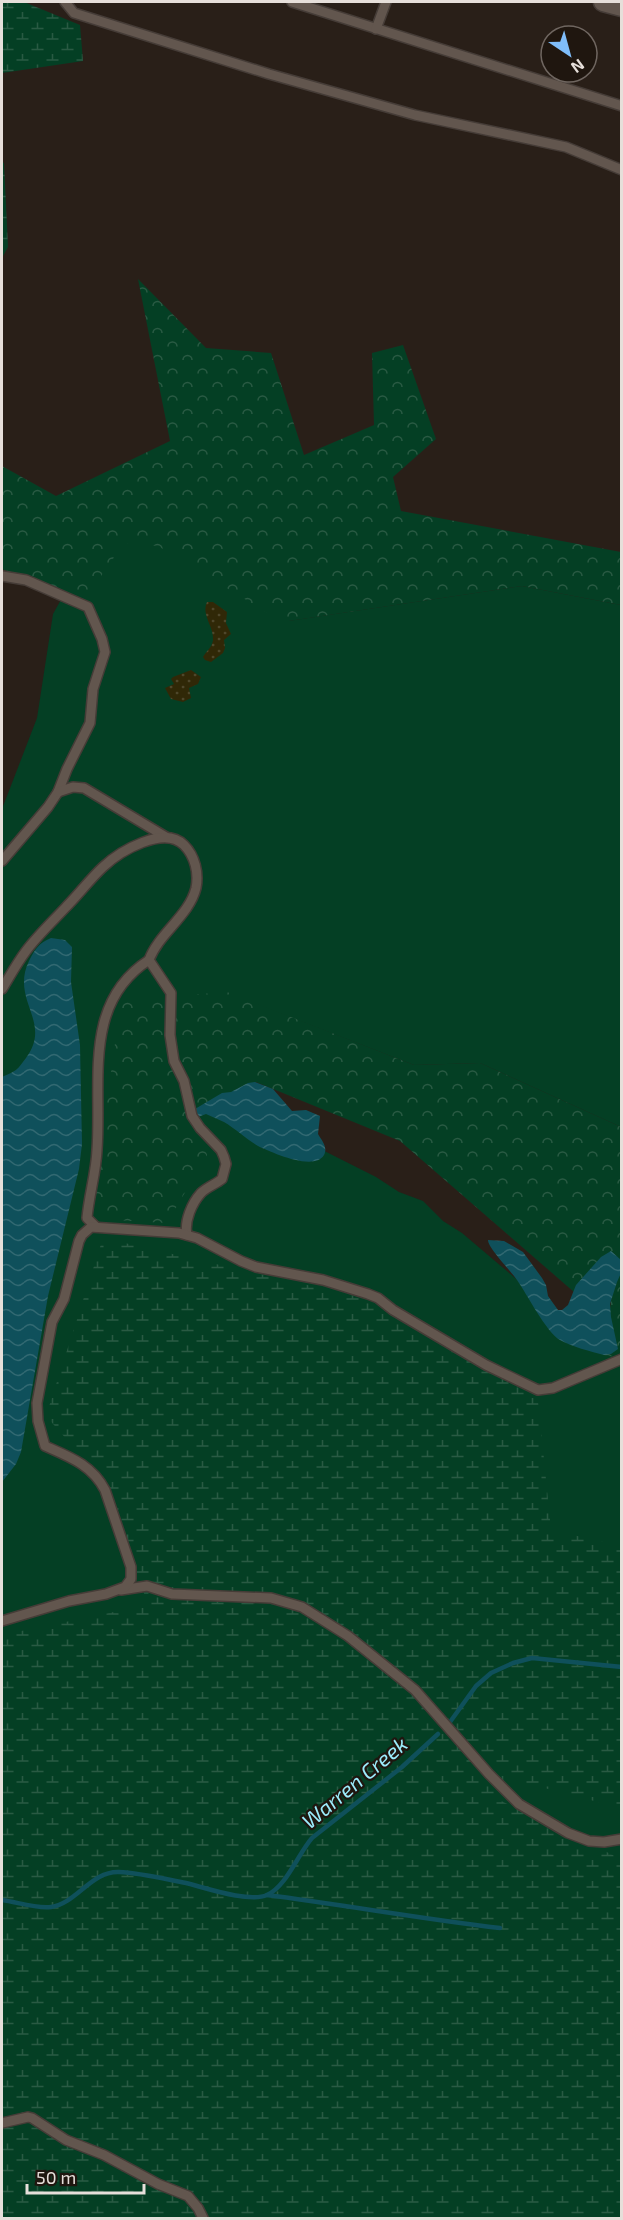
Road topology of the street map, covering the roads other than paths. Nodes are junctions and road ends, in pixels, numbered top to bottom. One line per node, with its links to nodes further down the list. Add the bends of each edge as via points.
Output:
1 (65, 2): 8 (lane, via 74,13 269,74 415,115 566,147)
2 (292, 2): 6 (lane)
3 (386, 2): 6 (lane)
4 (603, 2): 5 (street)
5 (621, 7)
6 (376, 29): 7 (lane)
7 (621, 106)
8 (621, 170)
9 (2, 576): 10 (lane, via 26,580 88,607 103,644 103,661 92,693 92,719)
10 (58, 792): 11 (lane, via 84,788); 12 (lane)
11 (166, 837): 13 (lane, via 183,844 193,859 195,889); 14 (lane, via 139,844 102,868 26,951)
12 (2, 861)
13 (149, 960): 15 (lane, via 116,990 103,1023 97,1074 97,1148); 18 (lane, via 171,993 174,1061 184,1081 192,1116 221,1150 226,1164 222,1179 202,1192 194,1204 186,1221)
14 (2, 989)
15 (87, 1218): 16 (lane); 17 (lane)
16 (96, 1227): 17 (lane); 18 (lane)
17 (83, 1233): 20 (lane, via 64,1299 52,1322 37,1403 38,1421 45,1446 88,1467 100,1479)
18 (187, 1234): 19 (lane, via 248,1264 323,1280 378,1298 486,1365 538,1390 553,1388)
19 (621, 1359)
20 (131, 1570): 21 (lane); 22 (lane, via 125,1587)
21 (147, 1586): 22 (lane); 24 (lane, via 172,1594 272,1598 302,1606 348,1636 415,1690 519,1804 589,1841)
22 (111, 1592): 23 (lane)
23 (2, 1621)
24 (621, 1839)
25 (2, 2123): 26 (lane, via 33,2118 71,2142 188,2196)
26 (202, 2218)

